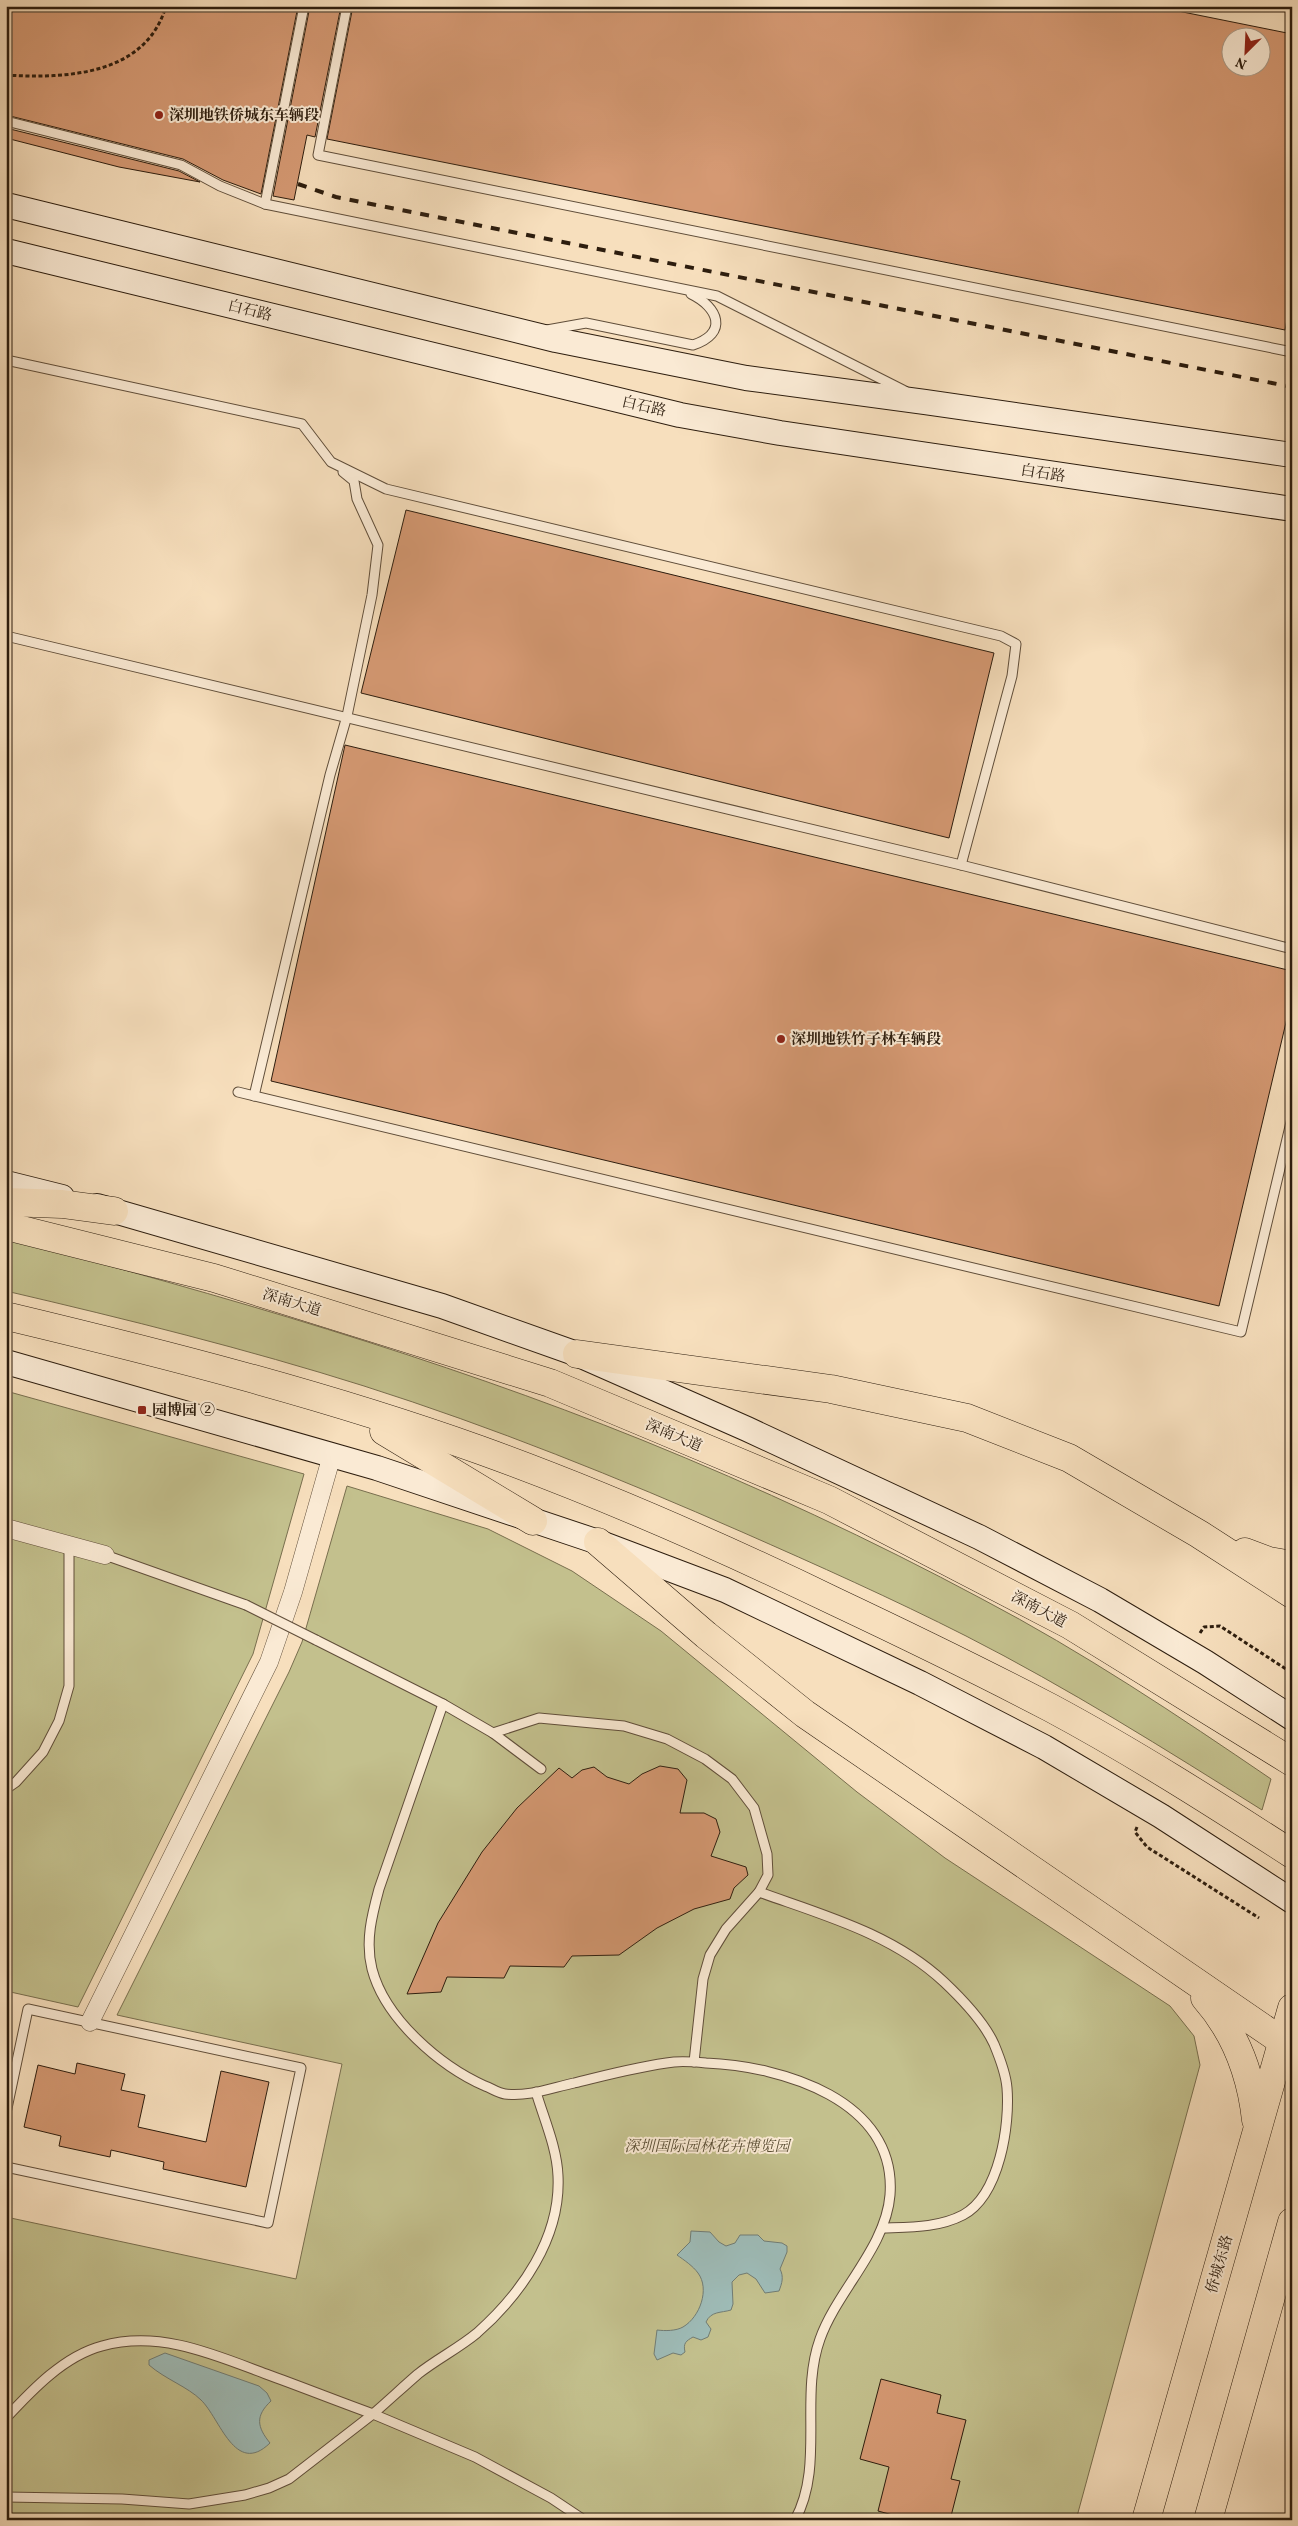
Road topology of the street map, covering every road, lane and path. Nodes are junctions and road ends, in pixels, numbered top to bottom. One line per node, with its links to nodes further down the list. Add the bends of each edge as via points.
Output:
1 (166, 6): 4 (path, via 162,22 147,43 121,62 76,74)
2 (304, 6): 6 (lane)
3 (347, 6): 11 (lane, via 318,155)
4 (6, 75)
5 (6, 121): 6 (lane, via 181,165 220,186)
6 (266, 200): 9 (lane)
7 (6, 205): 10 (main road)
8 (6, 251): 16 (main road, 白石路, via 680,415 809,438)
9 (679, 288): 10 (lane, via 712,309 716,319 707,340 694,344 586,323); 13 (lane, via 729,300)
10 (529, 334): 13 (main road, via 746,378)
11 (1291, 350)
12 (6, 360): 15 (lane, via 302,424)
13 (925, 402): 14 (main road)
14 (1292, 455)
15 (331, 462): 18 (lane, via 354,481 357,499 378,546 372,595); 19 (lane, via 386,489 1001,636 1016,644 1012,676)
16 (1292, 509)
17 (6, 636): 18 (lane)
18 (347, 716): 19 (lane); 22 (lane)
19 (961, 865): 20 (lane)
20 (1292, 949)
21 (238, 1092): 22 (lane)
22 (254, 1096): 23 (lane, via 1241,1332)
23 (1292, 1118)
24 (6, 1183): 26 (main road)
25 (6, 1202): 26 (main road, via 62,1204)
26 (114, 1211): 31 (main road, via 442,1306)
27 (6, 1226): 48 (main road, 深南大道, via 214,1278 550,1383 829,1500 1070,1625)
28 (6, 1316): 30 (main road)
29 (6, 1331): 30 (main road)
30 (99, 1338): 33 (main road)
31 (577, 1354): 37 (main road, via 831,1389 967,1418 1069,1458); 46 (main road, via 979,1537 1100,1600)
32 (6, 1362): 34 (main road)
33 (330, 1402): 35 (main road); 52 (main road, via 477,1449 654,1517 933,1648 1053,1709 1172,1778)
34 (332, 1455): 35 (main road); 58 (street, via 293,1592 269,1662)
35 (534, 1520): 38 (main road)
36 (6, 1528): 39 (street)
37 (1199, 1534): 41 (main road, via 1269,1561); 42 (main road)
38 (598, 1542): 51 (main road, via 725,1590 911,1679 1044,1748); 56 (main road, via 706,1635 805,1714)
39 (69, 1545): 40 (street); 50 (lane, via 69,1686 59,1721 43,1752)
40 (105, 1555): 45 (lane, bridge, via 246,1605)
41 (1292, 1565)
42 (1292, 1594)
43 (1200, 1633): 44 (path, via 1204,1627 1220,1626)
44 (1292, 1673)
45 (443, 1704): 47 (lane); 61 (lane, via 377,1897 368,1945 372,1970 383,1995 404,2024 449,2067 503,2094)
46 (1292, 1718)
47 (493, 1733): 49 (lane); 53 (lane, via 539,1718 624,1726 658,1737 705,1759 732,1779 754,1808 767,1854 768,1874)
48 (1292, 1762)
49 (541, 1770)
50 (6, 1789)
51 (1150, 1818): 54 (main road); 55 (path, via 1135,1832 1147,1847)
52 (1292, 1854)
53 (759, 1892): 60 (lane, via 726,1929 710,1955); 66 (lane, via 859,1927 902,1950 944,1981 972,2012 993,2043 1007,2086 1006,2132 997,2170 984,2194 966,2214 943,2224)
54 (1292, 1901)
55 (1259, 1918)
56 (1188, 1978): 59 (main road); 63 (main road, via 1233,2035 1254,2093)
57 (1292, 2008): 59 (main road, 侨城东路)
58 (90, 2022): 62 (lane, via 28,2009); 64 (lane, via 301,2068 268,2223)
59 (1287, 2045): 63 (main road, 侨城东路)
60 (694, 2062): 61 (lane, via 633,2068); 66 (lane, via 762,2070 798,2080 833,2096 860,2116 880,2142 890,2167 890,2197)
61 (536, 2092): 67 (lane, via 558,2176 554,2212 543,2247 510,2301 476,2334 419,2374)
62 (6, 2114)
63 (1257, 2129): 72 (main road, 侨城东路)
64 (6, 2167)
65 (1292, 2222): 73 (main road)
66 (882, 2228): 71 (lane, via 834,2307 819,2341 812,2379 808,2480)
67 (373, 2414): 68 (lane, via 195,2347 160,2341 127,2341 101,2346 68,2362); 69 (lane, via 289,2479 245,2495 189,2504); 70 (lane, via 475,2457)
68 (6, 2418)
69 (6, 2497)
70 (584, 2520)
71 (795, 2520)
72 (1146, 2520)
73 (1208, 2520)

